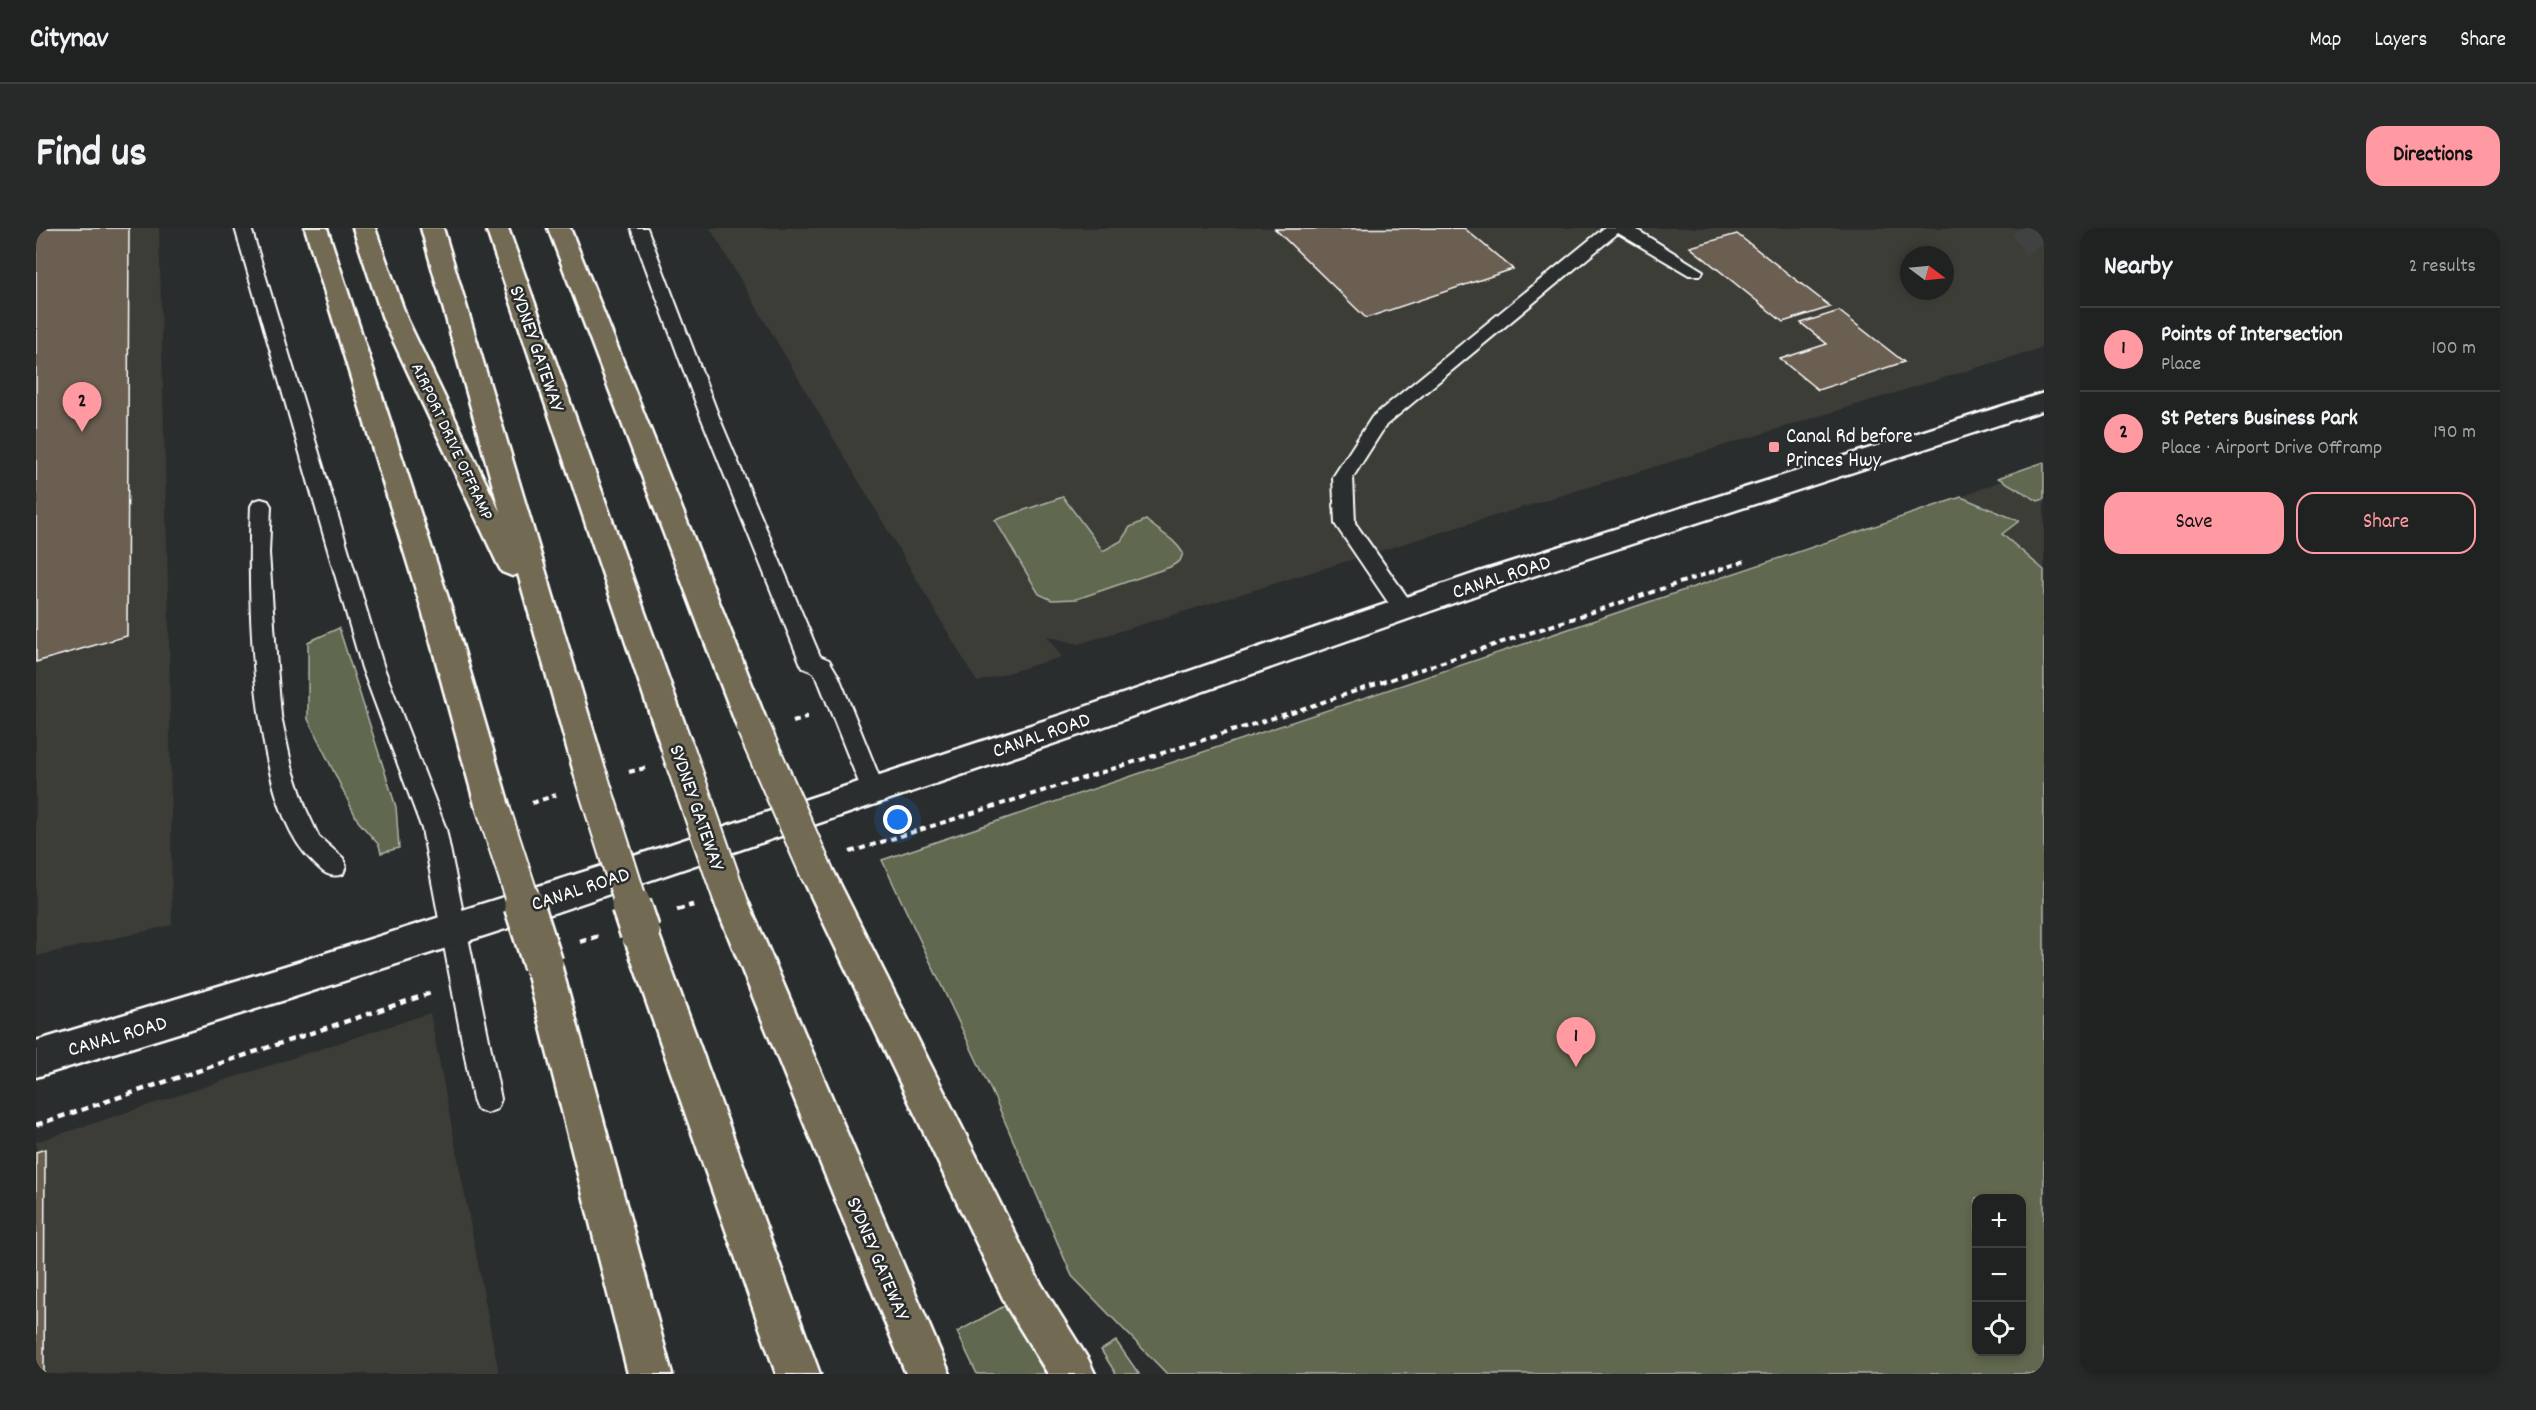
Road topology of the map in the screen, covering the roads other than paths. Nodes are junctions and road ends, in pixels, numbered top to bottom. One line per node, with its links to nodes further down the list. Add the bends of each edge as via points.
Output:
1 (243, 228): 19 (lane, via 373,668 434,829)
2 (315, 228): 12 (highway)
3 (333, 228): 12 (highway)
4 (364, 228): 16 (highway, AIRPORT DRIVE OFFRAMP, via 395,319)
5 (432, 228): 16 (highway)
6 (497, 228): 24 (highway, SYDNEY GATEWAY, bridge, via 678,750 716,902)
7 (559, 228): 25 (highway, bridge, via 768,726 817,873 1023,1294)
8 (639, 228): 17 (lane, via 710,417 811,662 821,666 828,677)
9 (1614, 228): 15 (lane, via 1379,421 1343,477 1345,524)
10 (1622, 228): 11 (lane)
11 (1695, 271)
12 (337, 295): 22 (highway, bridge, via 543,964)
13 (2044, 401): 15 (main road, CANAL ROAD)
14 (261, 506): 18 (lane, via 259,553 265,654 278,757 310,844)
15 (1404, 608): 17 (main road, CANAL ROAD)
16 (553, 650): 23 (highway, bridge, via 639,926)
17 (873, 791): 19 (main road, CANAL ROAD)
18 (333, 866)
19 (452, 930): 20 (main road, CANAL ROAD); 21 (lane)
20 (36, 1059)
21 (487, 1099)
22 (650, 1374)
23 (798, 1374)
24 (928, 1374)
25 (1072, 1374)

